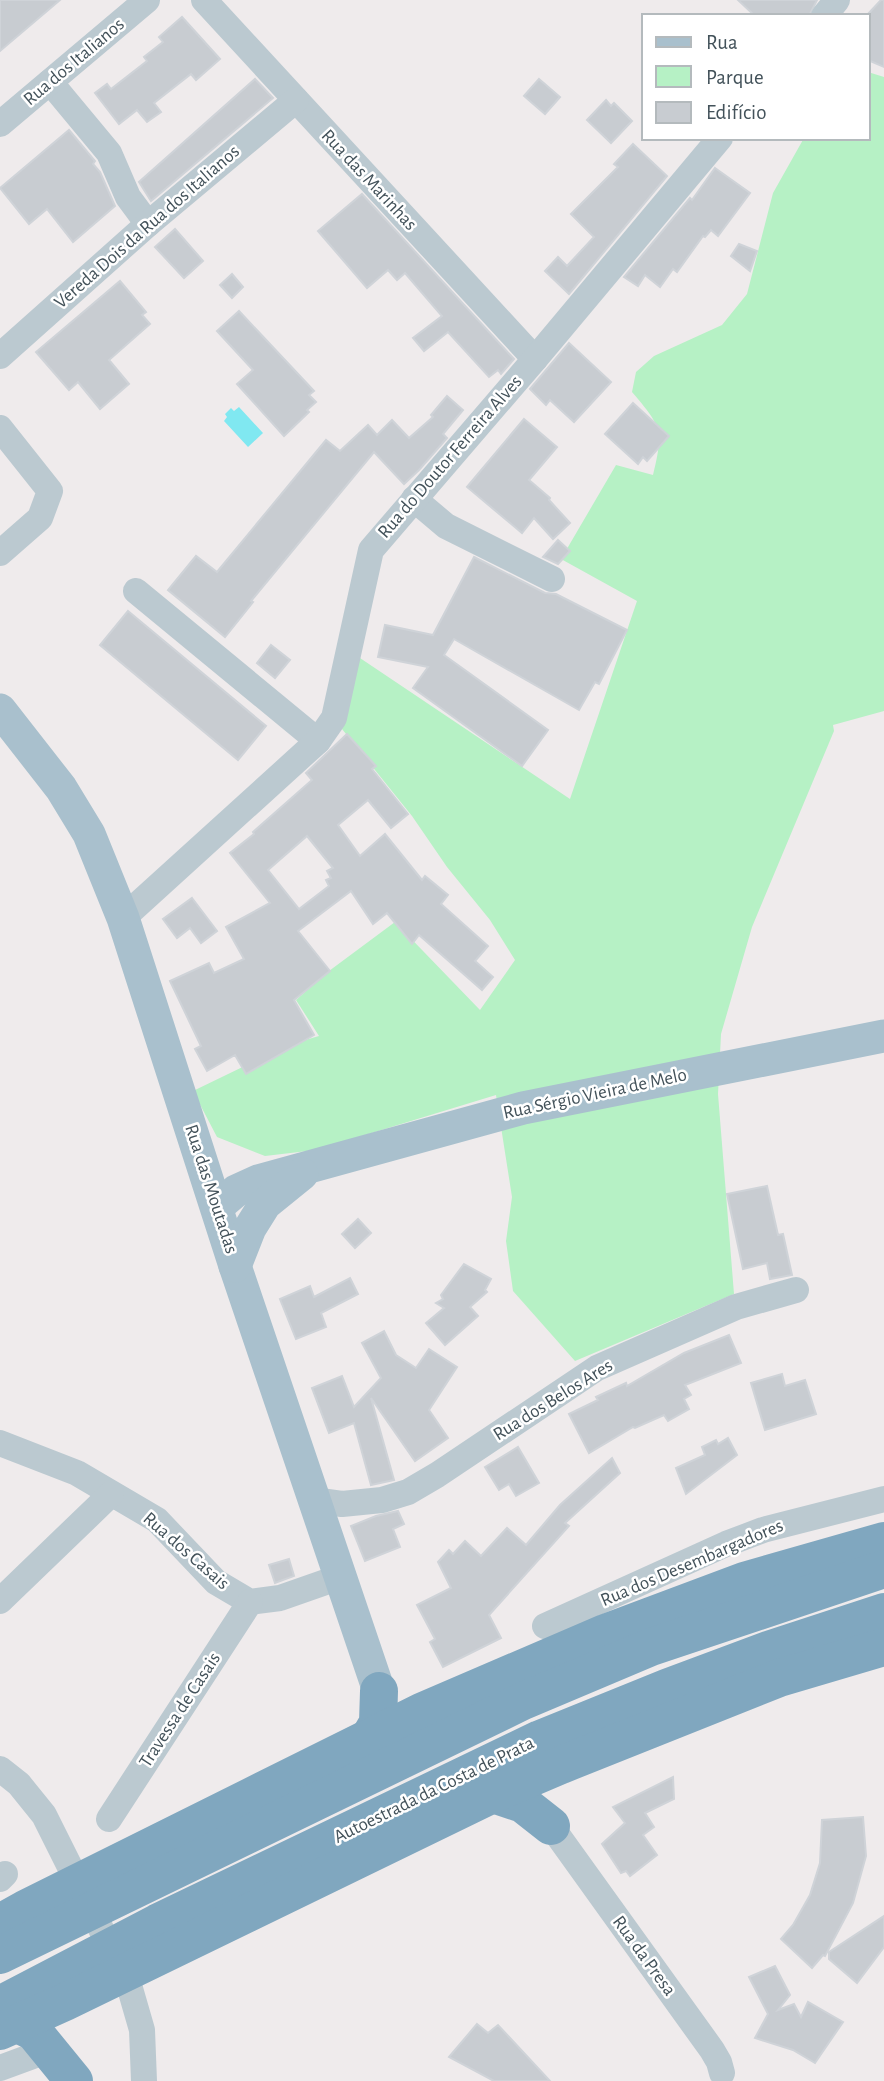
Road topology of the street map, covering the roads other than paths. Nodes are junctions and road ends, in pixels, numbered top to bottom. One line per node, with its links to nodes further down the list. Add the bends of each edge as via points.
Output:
1 (148, 0): 5 (street, Rua dos Italianos)
2 (204, 0): 6 (street, Rua das Marinhas)
3 (837, 0): 4 (street)
4 (826, 14)
5 (50, 82): 7 (street, Rua dos Italianos); 9 (street, via 108,153 128,197)
6 (296, 100): 9 (street, Vereda Dois da Rua dos Italianos); 11 (street, Rua das Marinhas)
7 (0, 124)
8 (718, 140): 11 (street, Rua do Doutor Ferreira Alves)
9 (148, 224): 10 (street, Vereda Dois da Rua dos Italianos)
10 (0, 356)
11 (535, 359): 13 (street, Rua do Doutor Ferreira Alves)
12 (0, 428): 14 (street, via 50,491 40,518)
13 (414, 499): 15 (street, via 446,526); 18 (street, Rua do Doutor Ferreira Alves, via 370,550 334,718)
14 (0, 553)
15 (552, 579)
16 (136, 591): 18 (street)
17 (0, 710): 19 (main road, Rua das Moutadas, via 61,788 89,834)
18 (318, 741): 19 (street, Rua do Doutor Ferreira Alves)
19 (123, 918): 21 (main road, Rua das Moutadas)
20 (884, 1036): 22 (main road, Rua Sérgio Vieira de Melo, via 523,1108 310,1167)
21 (196, 1143): 22 (main road); 23 (main road, Rua das Moutadas)
22 (262, 1192): 23 (main road, via 242,1209); 24 (main road, Rua Sérgio Vieira de Melo)
23 (218, 1207): 24 (main road, Rua das Moutadas)
24 (235, 1266): 29 (main road, Rua das Moutadas)
25 (796, 1290): 29 (street, Rua dos Belos Ares, via 736,1307 597,1368 408,1492 342,1504)
26 (0, 1443): 27 (street, Rua dos Casais, via 77,1473)
27 (111, 1494): 33 (street); 34 (street, Rua dos Casais, via 157,1520 216,1581)
28 (884, 1499): 36 (street, Rua dos Desembargadores, via 763,1530)
29 (313, 1500): 32 (main road, Rua das Moutadas)
30 (884, 1541): 39 (highway, via 744,1581 631,1623)
31 (884, 1569): 46 (highway, via 651,1647)
32 (340, 1577): 34 (street, Rua dos Casais, via 280,1598); 38 (main road, Rua das Moutadas)
33 (0, 1601)
34 (250, 1602): 44 (street, Travessa de Casais)
35 (884, 1612): 48 (highway, Autoestrada da Costa de Prata, via 771,1649 540,1739)
36 (545, 1626)
37 (884, 1647): 41 (highway, via 779,1678)
38 (379, 1691): 39 (highway); 40 (highway, via 378,1723)
39 (421, 1712): 40 (highway)
40 (368, 1740): 46 (highway)
41 (561, 1765): 43 (highway); 45 (highway, via 547,1794)
42 (0, 1769): 55 (street, via 44,1815 129,1985 142,2030)
43 (493, 1794): 45 (highway, via 523,1804); 48 (highway)
44 (109, 1819)
45 (551, 1826): 54 (street, Rua da Presa, via 712,2050)
46 (133, 1873): 47 (highway)
47 (22, 1923): 49 (highway)
48 (164, 1936): 50 (highway)
49 (0, 1955)
50 (66, 1990): 51 (highway); 53 (highway, via 61,2012)
51 (6, 2020): 53 (highway, via 34,2032)
52 (0, 2068): 53 (street)
53 (63, 2068)
54 (725, 2078)
55 (144, 2081)

